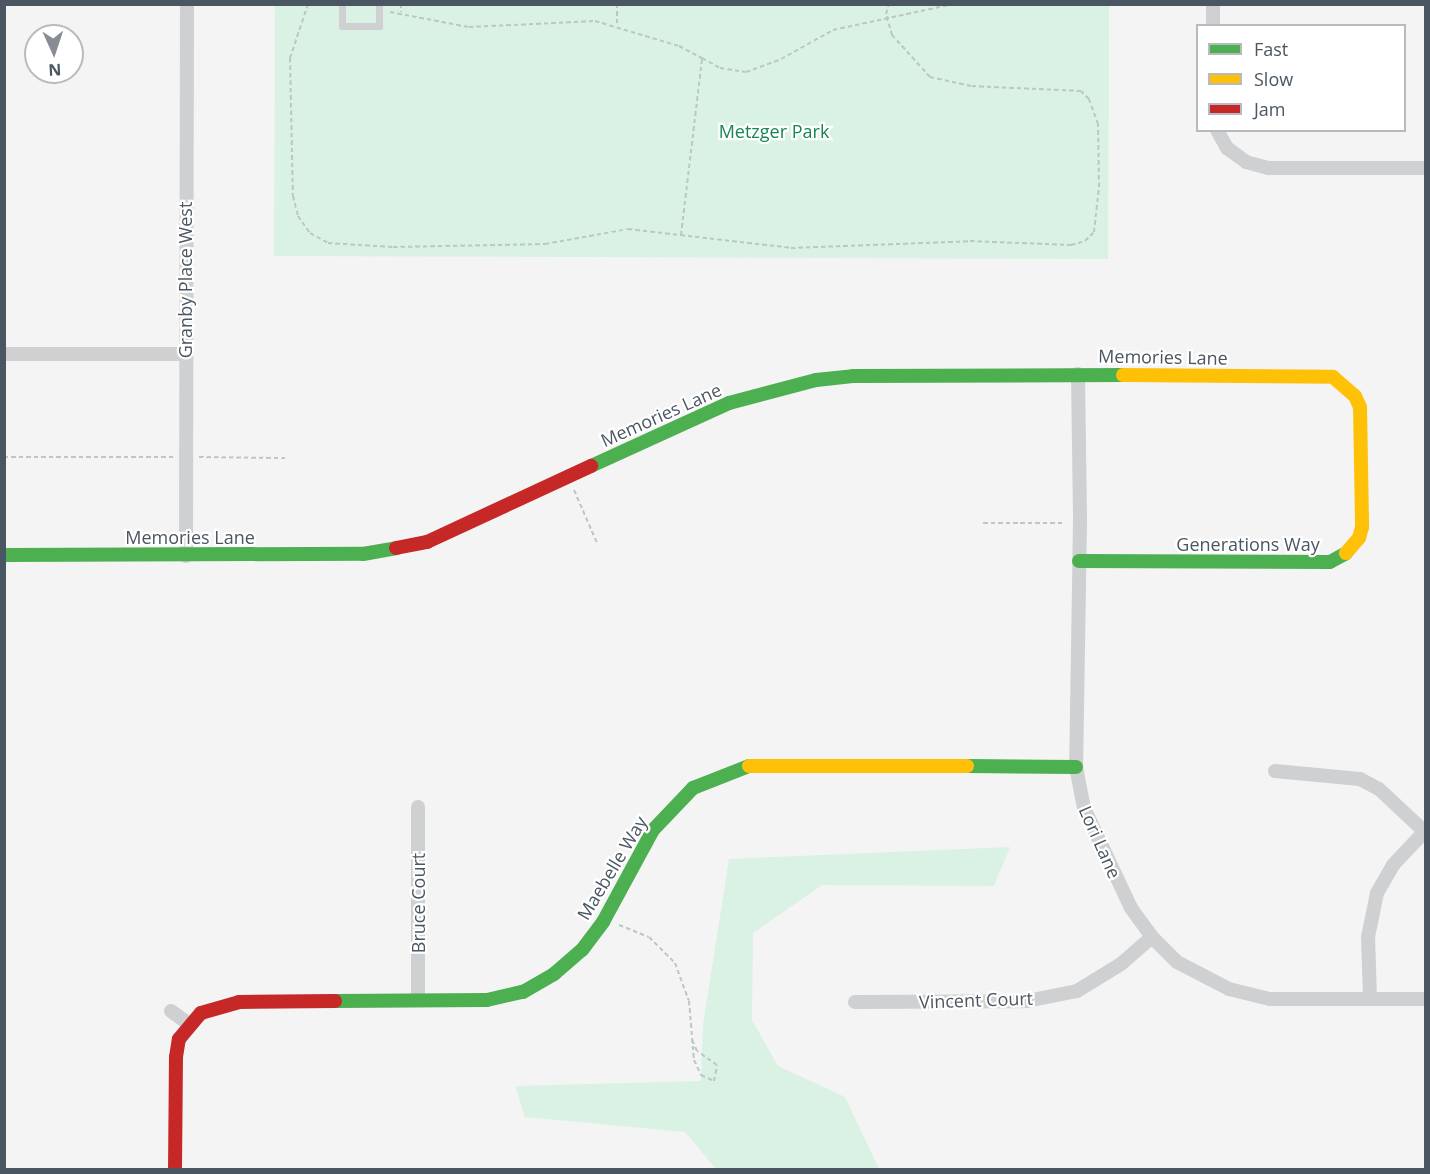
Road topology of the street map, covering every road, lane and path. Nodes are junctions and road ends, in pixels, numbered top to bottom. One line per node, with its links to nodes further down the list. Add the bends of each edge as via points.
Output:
1 (186, 4): 19 (street, Granby Place West)
2 (308, 4): 17 (path, via 290,58 293,196 298,216 310,233 328,243 393,248 545,244 628,229)
3 (342, 4): 9 (lane, via 342,26 379,26)
4 (401, 4): 10 (path)
5 (617, 4): 13 (path)
6 (889, 4): 11 (path)
7 (953, 4): 11 (path)
8 (1213, 4): 12 (street)
9 (379, 8): 10 (path)
10 (401, 12): 13 (path, via 413,18 469,27 580,21)
11 (887, 21): 14 (path, via 833,30 781,59 746,72 720,68); 17 (path, via 899,43 930,77 942,82 1081,92 1089,99 1098,124 1099,187 1094,232 1085,241 1071,245 970,241 823,248 730,244)
12 (1213, 24)
13 (617, 27): 14 (path, via 679,46)
14 (702, 58): 17 (path)
15 (1218, 132): 16 (street, via 1227,148 1246,162 1269,168)
16 (1425, 168)
17 (681, 235)
18 (4, 354): 19 (street)
19 (184, 354): 31 (street, Granby Place West)
20 (1078, 374): 21 (street, Memories Lane, via 1333,377); 31 (street, Memories Lane, via 853,376 816,380 729,403 427,542 363,554); 32 (street, Lori Lane)
21 (1346, 385): 32 (street, Generations Way, via 1360,407 1362,527 1359,538 1343,556 1330,562 1295,563)
22 (4, 457): 23 (path)
23 (180, 457)
24 (192, 457): 25 (path)
25 (285, 458)
26 (576, 494): 29 (path)
27 (983, 522): 28 (path)
28 (1065, 523)
29 (597, 543)
30 (4, 555): 31 (street, Memories Lane)
31 (186, 556)
32 (1079, 561): 33 (street, Lori Lane)
33 (1076, 766): 38 (street, Lori Lane, via 1092,828 1131,909); 41 (street, Maebelle Way, via 746,766 693,788 653,830 603,922 582,950 554,974 523,992 487,1000)
34 (1275, 771): 36 (street, via 1360,779 1378,789)
35 (418, 807): 41 (street, Bruce Court)
36 (1425, 830): 39 (street, via 1393,865 1377,893 1368,938)
37 (613, 924): 45 (path, via 649,937 675,963 689,1001)
38 (1152, 938): 39 (street, Lori Lane, via 1193,973 1246,994 1294,1000); 42 (street, Vincent Court, via 1077,991 1027,1001)
39 (1370, 999): 40 (street, Lori Lane)
40 (1425, 999)
41 (418, 1000): 44 (street, Maebelle Way, via 239,1002 201,1013)
42 (855, 1002)
43 (171, 1011): 44 (street)
44 (189, 1025): 46 (street, via 179,1040 176,1057)
45 (692, 1040): 45 (path, via 694,1060 701,1075 714,1081 717,1065 697,1051)
46 (174, 1170)

